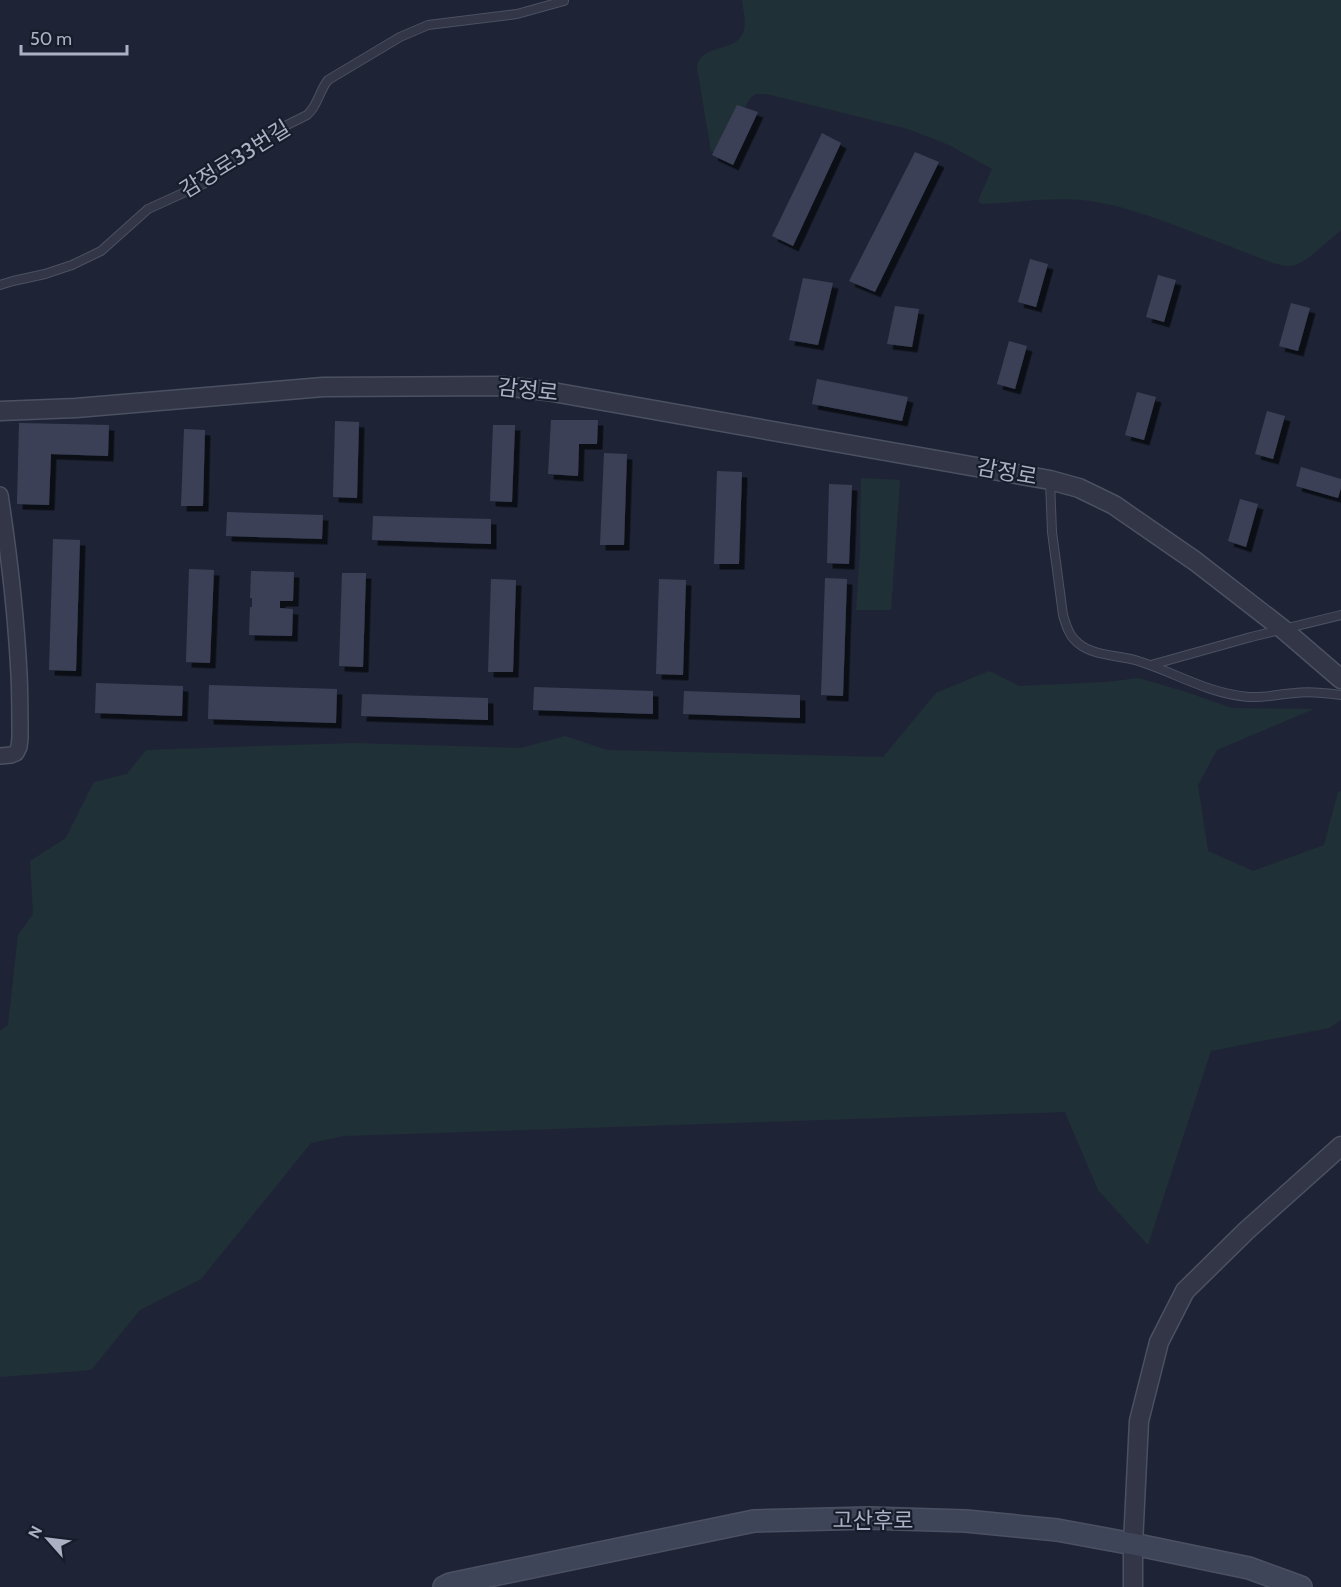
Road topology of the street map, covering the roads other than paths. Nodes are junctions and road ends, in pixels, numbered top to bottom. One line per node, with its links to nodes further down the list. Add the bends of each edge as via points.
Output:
1 (564, 1): 2 (lane, 감정로33번길, via 517,15 428,25 400,37 328,80 307,115 257,140 203,184 148,209 102,251 45,274)
2 (0, 285)
3 (0, 411): 4 (street, 감정로, via 323,387 502,386)
4 (1050, 480): 7 (street, 감정로, via 1114,505 1196,561); 8 (lane, 감정로, via 1052,531 1066,627 1078,643 1090,650)
5 (0, 495): 11 (street, via 20,674 20,738 16,753)
6 (1341, 615): 7 (lane)
7 (1284, 630): 8 (lane); 9 (street, 감정로)
8 (1151, 665): 10 (lane, 감정로, via 1204,688 1250,697)
9 (1341, 679)
10 (1341, 695)
11 (0, 756)
12 (1341, 1146): 13 (street, via 1246,1231 1185,1292 1175,1311 1159,1342 1139,1421)
13 (1133, 1544): 14 (main road, 고산후로, via 1057,1530 966,1521 754,1521); 15 (street); 16 (main road, 고산후로, via 1249,1568)
14 (444, 1587)
15 (1133, 1587)
16 (1301, 1587)

